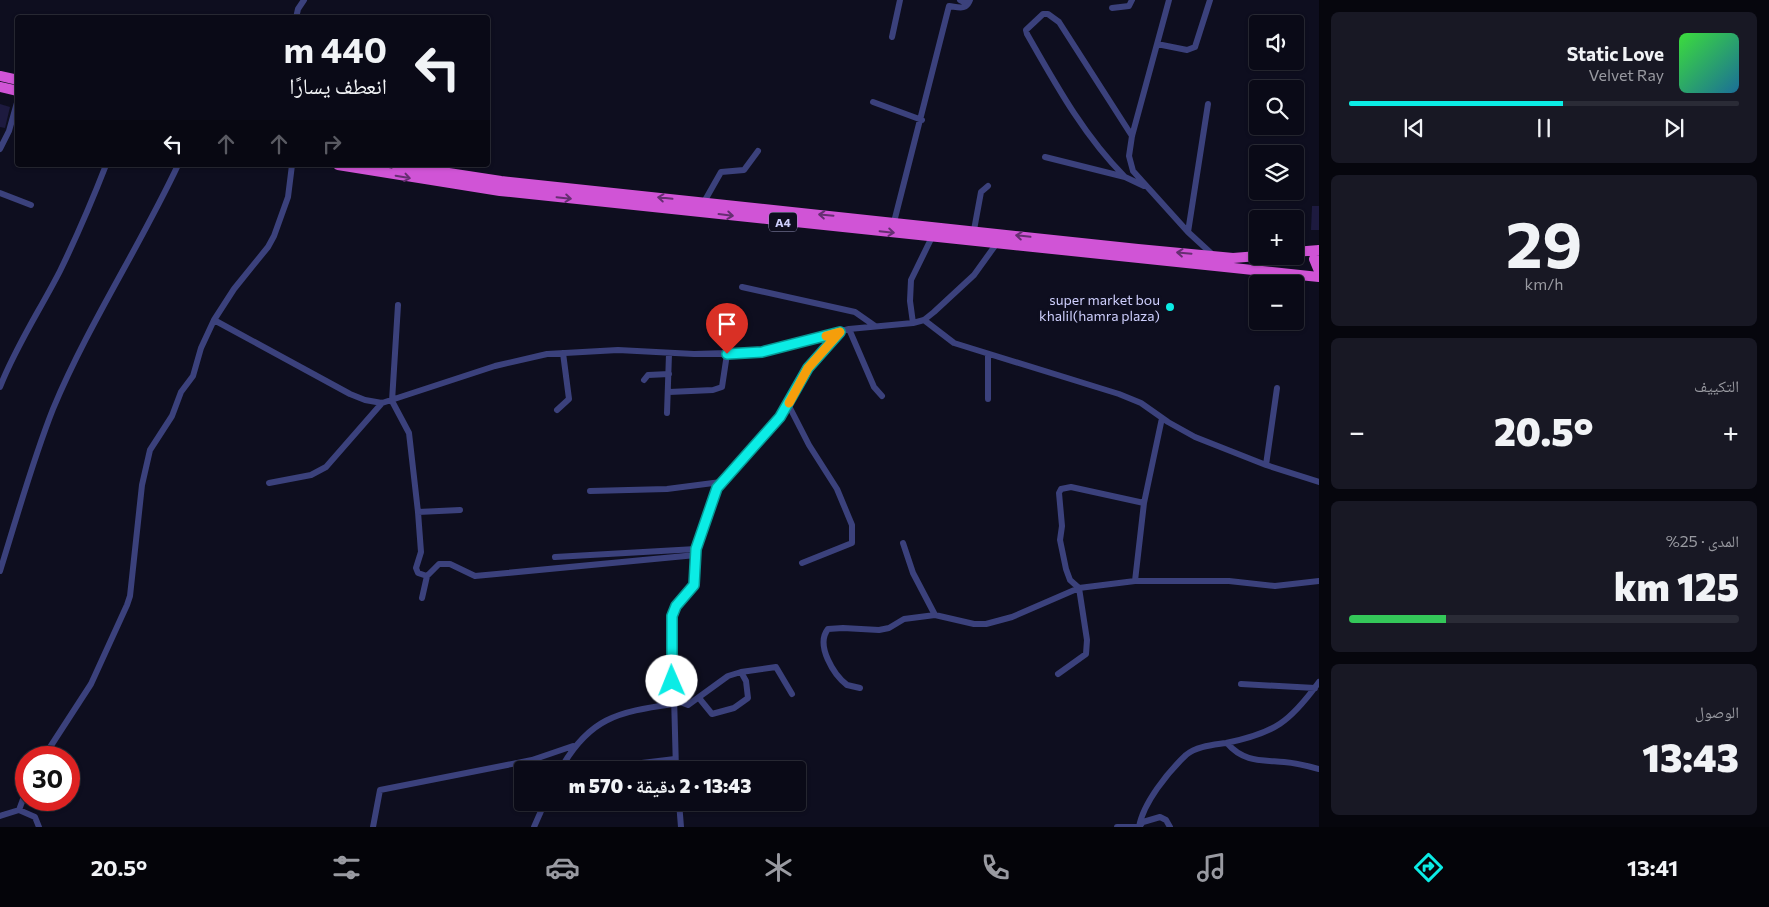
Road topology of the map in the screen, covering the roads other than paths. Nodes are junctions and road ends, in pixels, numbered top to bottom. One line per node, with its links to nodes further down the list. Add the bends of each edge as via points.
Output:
1 (304, 0): 9 (street)
2 (900, 0): 10 (street)
3 (960, 0): 7 (street)
4 (1132, 0): 8 (street, via 1125,8)
5 (1169, 0): 11 (street)
6 (1210, 0): 11 (street, via 1195,46 1187,50)
7 (969, 2): 19 (street, via 961,8 949,6)
8 (1112, 8)
9 (297, 15)
10 (892, 37)
11 (1157, 44): 20 (street)
12 (0, 76): 13 (highway)
13 (15, 79)
14 (0, 87): 15 (highway)
15 (15, 90)
16 (873, 102): 19 (street)
17 (1208, 104): 37 (street)
18 (15, 110): 21 (street)
19 (922, 120): 35 (street)
20 (1132, 136): 29 (street, via 1059,22 1048,14 1034,21 1026,30 1042,60 1082,127); 31 (street, via 1130,162)
21 (0, 149)
22 (758, 151): 33 (street, via 744,170 721,172)
23 (1044, 157): 29 (street)
24 (105, 167): 60 (street, via 60,271 14,353)
25 (177, 167): 83 (street, via 54,408 23,492)
26 (292, 167): 48 (street, via 288,197 268,248 234,289)
27 (350, 167): 38 (highway, A4, one-way to 38, via 500,191)
28 (409, 167): 33 (highway, A4, one-way to 28, via 501,181)
29 (1125, 178): 31 (street)
30 (988, 186): 36 (street, via 981,192)
31 (1146, 186): 37 (street)
32 (0, 193): 34 (street)
33 (704, 202): 35 (highway, A4, one-way to 33)
34 (31, 205)
35 (894, 222): 36 (highway, A4)
36 (974, 230): 42 (highway, A4, one-way to 36)
37 (1188, 232): 42 (street)
38 (932, 237): 39 (highway, A4); 50 (street, via 912,280)
39 (997, 243): 45 (highway, A4); 49 (street, via 974,275)
40 (1319, 250): 41 (highway); 44 (highway, via 1314,263)
41 (1304, 251)
42 (1214, 256): 43 (highway, A4)
43 (1249, 257)
44 (1319, 271)
45 (1319, 277)
46 (742, 288): 51 (street, via 855,312)
47 (398, 305): 65 (street)
48 (214, 320): 66 (street, via 350,394); 99 (street, via 193,376 181,392 172,416 147,459 126,611 90,684)
49 (924, 320): 50 (street); 57 (street, via 954,343)
50 (913, 323): 51 (street)
51 (875, 326): 52 (street)
52 (849, 329): 53 (street); 63 (street, via 874,386)
53 (840, 332): 56 (street, via 762,352); 67 (street, via 808,368)
54 (564, 352): 55 (street, via 618,350); 65 (street, via 495,366); 68 (street, via 569,399)
55 (669, 354): 56 (street); 58 (street)
56 (727, 354): 62 (street, via 722,386 713,390)
57 (988, 354): 64 (street); 70 (street, via 1119,394 1141,403)
58 (669, 374): 59 (street, via 648,375); 62 (street)
59 (644, 380)
60 (0, 386)
61 (1277, 388): 71 (street)
62 (669, 392): 69 (street)
63 (882, 396)
64 (988, 399)
65 (392, 401): 66 (street); 78 (street, via 408,434)
66 (382, 403): 74 (street, via 326,467 311,475)
67 (788, 404): 72 (street); 82 (street, via 852,525 852,544)
68 (557, 410)
69 (667, 413)
70 (1162, 418): 71 (street, via 1195,437); 76 (street)
71 (1266, 465): 73 (street)
72 (721, 482): 75 (street, via 667,489); 80 (street, via 710,502)
73 (1319, 482)
74 (269, 484)
75 (590, 492)
76 (1144, 503): 85 (street); 87 (street, via 1071,487 1061,489 1058,498 1062,550 1070,580)
77 (460, 510): 78 (street)
78 (418, 512): 84 (street, via 421,552 416,568 418,573)
79 (903, 543): 89 (street, via 913,573)
80 (696, 552): 81 (street); 84 (street, via 476,576 450,564 440,564); 97 (street, via 694,585 676,606 672,616)
81 (555, 557)
82 (802, 563)
83 (0, 571)
84 (427, 576): 88 (street)
85 (1135, 581): 86 (street, via 1229,581 1276,586); 87 (street)
86 (1319, 581)
87 (1078, 588): 89 (street, via 1012,617 986,624); 91 (street, via 1087,640 1086,654)
88 (422, 598)
89 (935, 615): 94 (street, via 904,619 879,630 828,629 825,652 833,668 846,684)
90 (741, 672): 95 (street, via 776,667); 96 (street, via 728,676); 96 (street, via 748,698 734,708 712,714)
91 (1058, 674)
92 (1240, 684): 93 (street)
93 (1317, 685): 98 (street, via 1291,717 1268,731)
94 (860, 688)
95 (792, 694)
96 (699, 698): 97 (street, via 688,706)
97 (673, 702): 100 (street, via 637,709 601,722); 101 (street)
98 (1227, 742): 104 (street, via 1239,754 1254,761 1286,762); 115 (street, via 1194,750 1183,757 1147,804)
99 (51, 746)
100 (573, 746): 102 (street); 111 (street, via 532,760 380,790)
101 (674, 759): 103 (street)
102 (565, 761)
103 (660, 761)
104 (1319, 769)
105 (15, 811): 109 (street)
106 (20, 811): 110 (street, via 35,817)
107 (541, 811): 112 (street)
108 (680, 811): 113 (street)
109 (0, 816)
110 (39, 827)
111 (372, 827)
112 (534, 827)
113 (681, 827)
114 (1117, 827): 115 (street)
115 (1139, 827): 116 (street, via 1143,822 1160,817)
116 (1170, 827)

